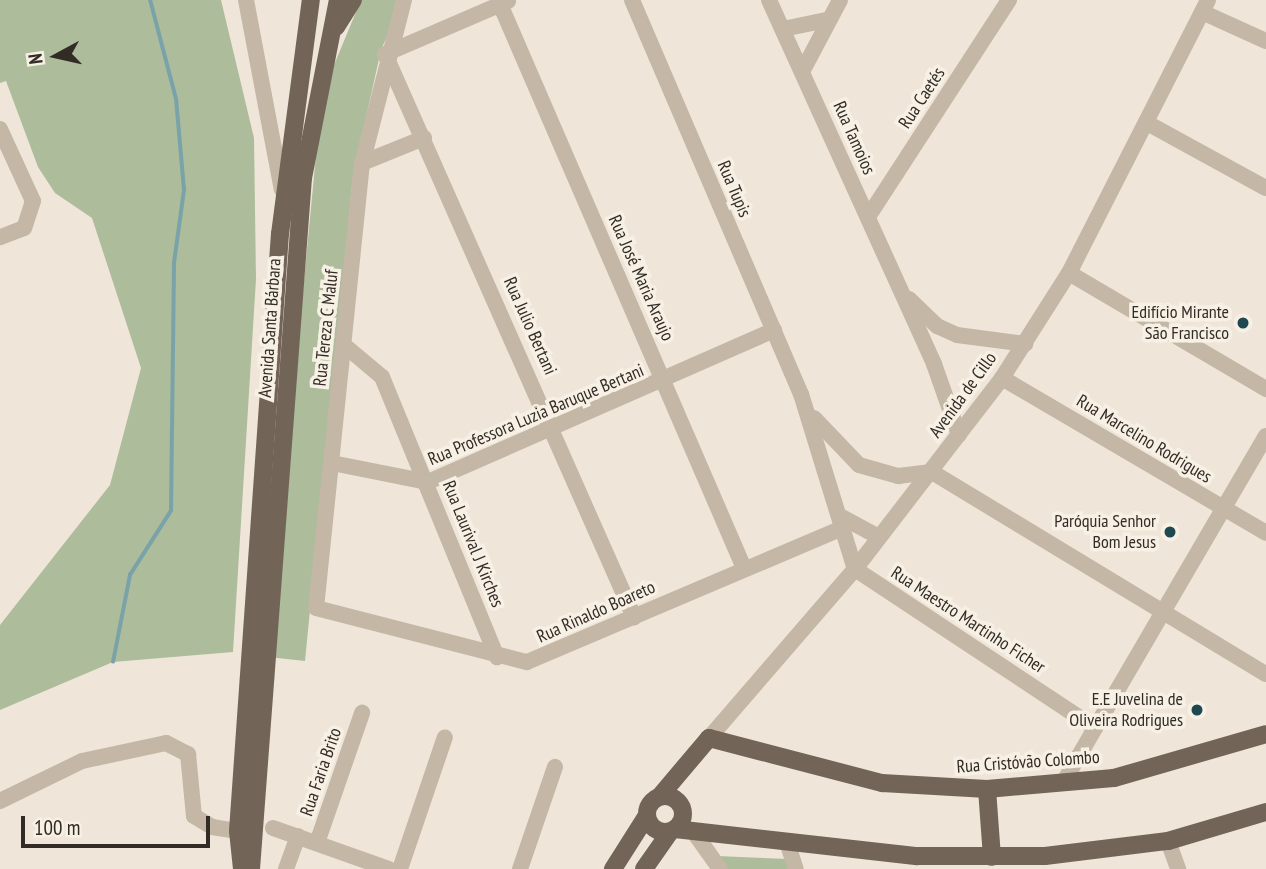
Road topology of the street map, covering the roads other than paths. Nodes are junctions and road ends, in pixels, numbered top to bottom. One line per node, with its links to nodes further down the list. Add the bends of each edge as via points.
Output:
1 (311, 0): 23 (main road, Avenida Santa Bárbara)
2 (338, 0): 15 (main road, Avenida Santa Bárbara)
3 (353, 0): 15 (main road)
4 (404, 0): 16 (street, Rua Tereza C Maluf)
5 (632, 0): 28 (street, Rua Tupis)
6 (769, 0): 13 (street, Rua Tamoios)
7 (840, 0): 12 (street)
8 (1009, 0): 24 (street, Rua Caetés)
9 (247, 2): 23 (street)
10 (505, 2): 16 (street); 34 (street, Rua José Maria Araujo)
11 (1205, 6): 14 (street); 18 (street, Avenida de Cillo)
12 (827, 20): 13 (street); 17 (street)
13 (783, 29): 17 (street, Rua Tamoios)
14 (1266, 41)
15 (325, 44): 55 (main road, Avenida Santa Bárbara, via 303,178)
16 (385, 54): 20 (street, Rua Julio Bertani); 21 (street, Rua Tereza C Maluf)
17 (803, 70): 24 (street, Rua Tamoios)
18 (1149, 124): 22 (street); 26 (street, Avenida de Cillo)
19 (0, 129): 25 (street, via 33,201 24,228)
20 (424, 138): 21 (street); 37 (street, Rua Julio Bertani)
21 (362, 163): 31 (street, Rua Tereza C Maluf)
22 (1266, 188)
23 (283, 196): 55 (main road, Avenida Santa Bárbara)
24 (868, 217): 27 (street, Rua Tamoios)
25 (0, 237)
26 (1069, 273): 30 (street, Avenida de Cillo); 35 (street)
27 (902, 292): 29 (street, Rua Tamoios, via 937,326); 32 (street, Rua Tamoios)
28 (774, 330): 34 (street, Rua Professora Luzia Baruque Bertani); 36 (street, Rua Tupis)
29 (957, 334): 30 (street, Rua Tamoios); 32 (street, via 938,349)
30 (1025, 344): 33 (street, Avenida de Cillo)
31 (344, 345): 42 (street, Rua Tereza C Maluf); 44 (street, Rua Laurival J Kirches, via 382,377)
32 (934, 363): 38 (street, Rua Tamoios)
33 (1002, 378): 38 (street, Avenida de Cillo); 45 (street, Rua Marcelino Rodrigues)
34 (665, 380): 37 (street, Rua Professora Luzia Baruque Bertani); 49 (street, Rua José Maria Araujo)
35 (1266, 388)
36 (801, 394): 40 (street, Rua Tupis); 41 (street, Rua Tupis)
37 (555, 428): 44 (street, Rua Professora Luzia Baruque Bertani); 53 (street, Rua Julio Bertani)
38 (959, 435): 43 (street, Avenida de Cillo)
39 (1266, 436): 45 (street)
40 (840, 450): 41 (street); 43 (street, Rua Tupis, via 878,473)
41 (820, 454): 46 (street, Rua Tupis)
42 (332, 463): 44 (street); 51 (street, Rua Tereza C Maluf)
43 (932, 472): 48 (street, Avenida de Cillo); 52 (street)
44 (428, 482): 54 (street, Rua Laurival J Kirches)
45 (1223, 509): 47 (street, Rua Marcelino Rodrigues); 52 (street)
46 (841, 522): 48 (street); 49 (street, Rua Rinaldo Boareto); 50 (street, Rua Tupis)
47 (1266, 533)
48 (877, 536): 50 (street, Avenida de Cillo)
49 (744, 568): 53 (street, Rua Rinaldo Boareto)
50 (855, 569): 58 (street, Rua Maestro Martinho Ficher); 61 (street, Avenida de Cillo)
51 (316, 608): 54 (street, Rua Rinaldo Boareto)
52 (1163, 614): 56 (street); 58 (street)
53 (634, 617): 54 (street, Rua Rinaldo Boareto, via 549,656 527,662)
54 (497, 657)
55 (260, 662): 72 (main road); 83 (main road)
56 (1266, 674)
57 (362, 713): 77 (street, Rua Faria Brito)
58 (1096, 727): 64 (street)
59 (1266, 734): 64 (main road, Rua Cristóvão Colombo, via 1159,768)
60 (445, 737): 86 (street)
61 (709, 738): 63 (main road, Avenida de Cillo); 65 (main road, Rua Cristóvão Colombo, via 869,781)
62 (555, 767): 87 (street)
63 (683, 768): 66 (main road, Avenida de Cillo); 70 (main road)
64 (1063, 783): 65 (main road, Rua Cristóvão Colombo)
65 (987, 789): 73 (main road)
66 (660, 796): 69 (main road, Avenida de Cillo); 70 (main road)
67 (0, 801): 72 (street, via 82,761 166,743 188,754 194,816 212,827)
68 (1266, 813): 75 (main road)
69 (646, 817): 70 (main road, via 652,828); 88 (main road)
70 (681, 822): 76 (main road); 89 (main road); 90 (street)
71 (272, 828): 74 (street)
72 (238, 831): 82 (main road)
73 (990, 832): 78 (main road); 79 (main road)
74 (298, 836): 77 (street); 84 (street, Rua Faria Brito)
75 (1168, 841): 81 (main road); 92 (street)
76 (787, 842): 80 (main road); 91 (street)
77 (317, 844): 85 (street)
78 (967, 857): 79 (main road); 80 (main road)
79 (992, 858): 81 (main road)
80 (919, 862)
81 (1047, 863)
82 (242, 869)
83 (251, 869)
84 (286, 869)
85 (389, 869)
86 (400, 869)
87 (520, 869)
88 (613, 869)
89 (644, 869)
90 (720, 869)
91 (796, 869)
92 (1178, 869)

